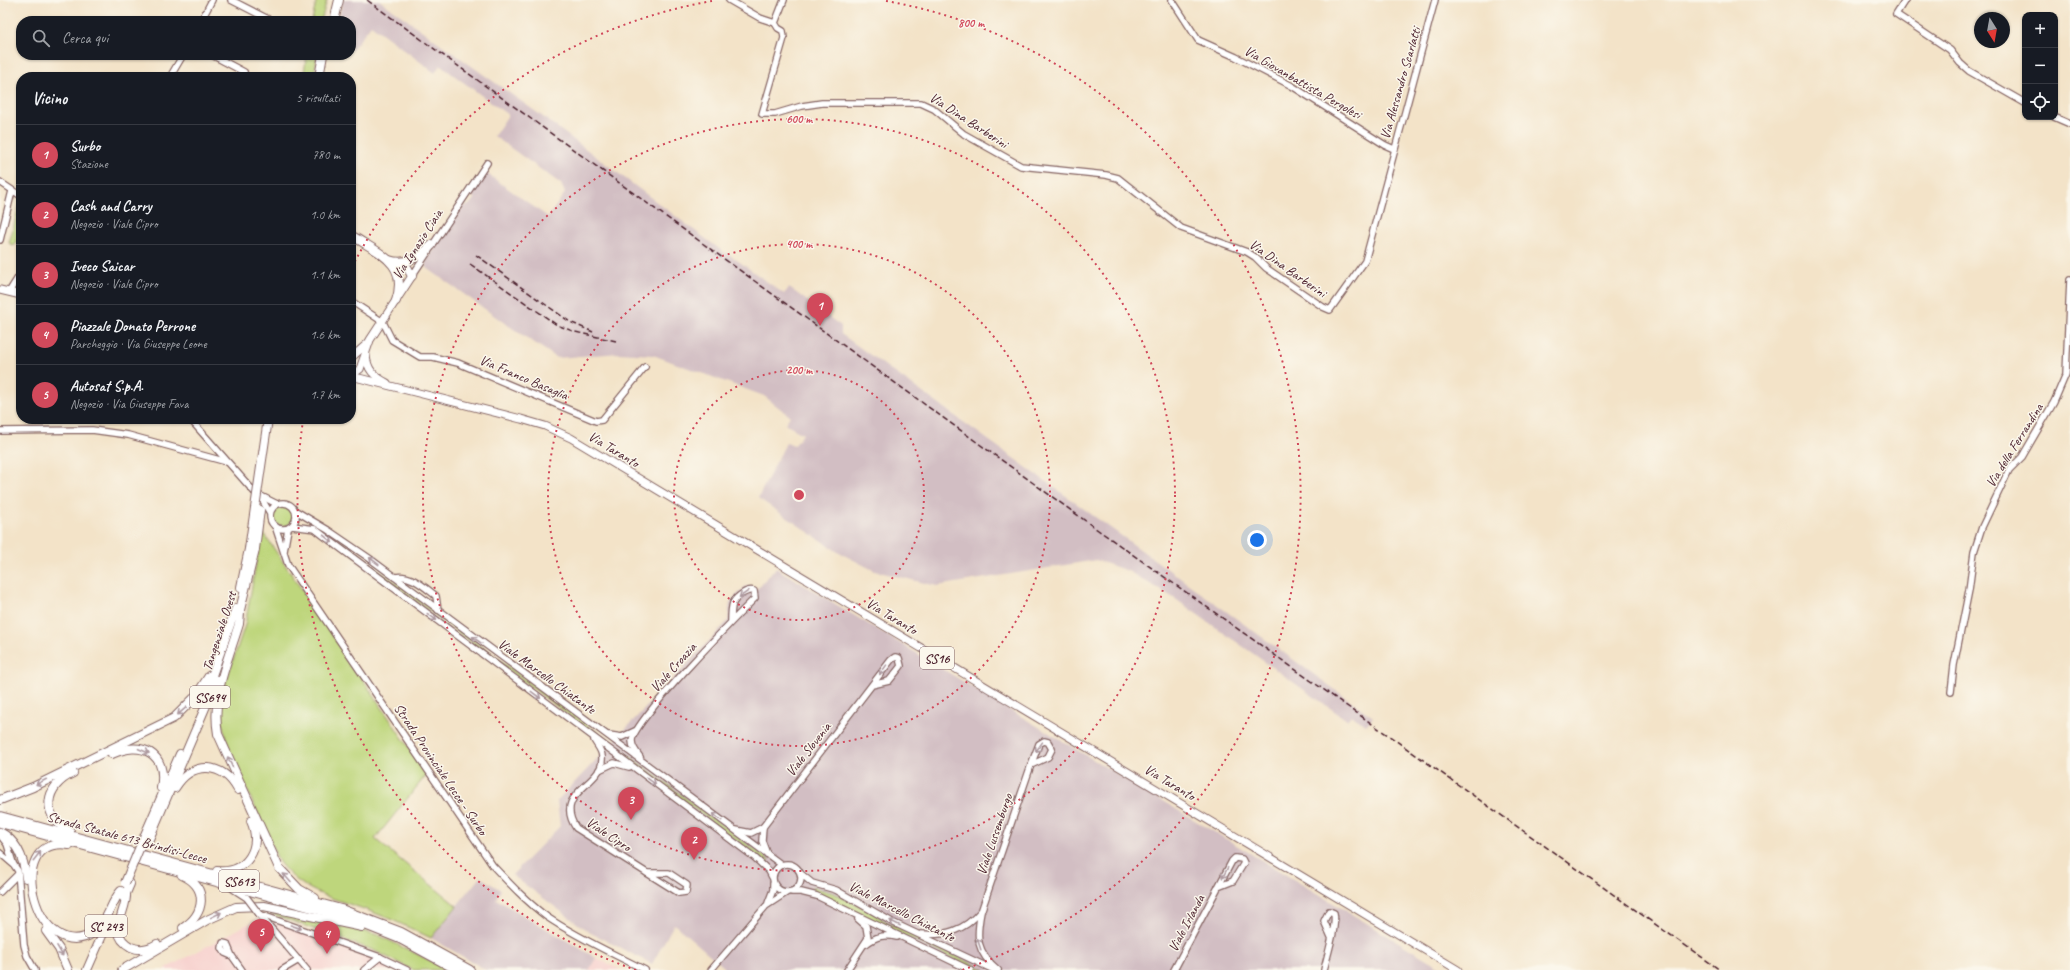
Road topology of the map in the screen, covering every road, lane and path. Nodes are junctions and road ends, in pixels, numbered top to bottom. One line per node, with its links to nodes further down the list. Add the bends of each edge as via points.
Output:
1 (212, 0): 10 (street)
2 (231, 0): 11 (street)
3 (334, 0): 12 (highway)
4 (340, 0): 13 (highway)
5 (729, 0): 14 (street, via 760,18)
6 (784, 0): 14 (street)
7 (1172, 0): 26 (street, Via Giovanbattista Pergolesi, via 1198,40 1292,86)
8 (1435, 0): 26 (street, Via Alessandro Scarlatti)
9 (1905, 0): 23 (street, via 1896,14 1950,50 1969,71)
10 (204, 16)
11 (262, 16)
12 (330, 16)
13 (335, 16)
14 (775, 23): 26 (street, Via Dina Barberini, via 783,31 784,38 762,114 775,114 822,104 904,102 928,105 964,134 1021,166 1118,178 1181,228 1247,252 1266,268 1330,310 1365,260)
15 (180, 60): 19 (street)
16 (221, 60): 20 (street)
17 (322, 60): 21 (highway)
18 (327, 60): 22 (highway)
19 (173, 72)
20 (244, 72)
21 (320, 72)
22 (326, 72)
23 (2022, 101)
24 (2058, 119): 25 (street)
25 (2070, 124)
26 (1394, 149)
27 (487, 163): 33 (street, Via Ignazio Ciaia)
28 (0, 182): 29 (street)
29 (12, 191): 30 (street); 32 (street)
30 (16, 193)
31 (356, 238): 34 (highway)
32 (0, 240)
33 (432, 245): 34 (highway, via 417,257); 35 (street, Via Ignazio Ciaia)
34 (397, 265): 35 (highway, via 406,267); 41 (highway, via 400,285)
35 (412, 276): 41 (main road, Via Ignazio Ciaia)
36 (2070, 280): 72 (street, Via della Ferrandina, via 2066,374 2054,402 2022,457 2009,470 1982,527 1974,552)
37 (16, 281): 39 (street)
38 (0, 290): 39 (main road)
39 (9, 292): 40 (main road)
40 (16, 294)
41 (396, 301): 43 (main road, Via Ignazio Ciaia)
42 (356, 304): 43 (street)
43 (383, 322): 44 (main road, Via Ignazio Ciaia); 47 (street, Via Franco Basaglia, via 392,340 420,357 433,357 458,363 596,421 602,420)
44 (370, 340): 45 (main road, Via Ignazio Ciaia); 46 (main road, Via Ignazio Ciaia)
45 (366, 351): 48 (main road, Via Ignazio Ciaia, via 360,369); 50 (main road, via 368,366 374,375)
46 (356, 353)
47 (645, 367)
48 (356, 372)
49 (356, 377): 50 (main road, Via Taranto / SS16)
50 (398, 388): 139 (main road, Via Taranto / SS16, via 521,418 571,438)
51 (194, 424): 55 (street)
52 (267, 424): 64 (highway, Tangenziale Ovest / SS694, bridge)
53 (272, 424): 64 (highway, Tangenziale Ovest / SS694, bridge)
54 (0, 431): 56 (street, via 92,430 128,435)
55 (210, 443): 56 (street, via 210,450); 57 (street)
56 (204, 456): 57 (street)
57 (227, 462): 58 (street)
58 (252, 491): 59 (street, Viale Marcello Chiatante); 61 (street)
59 (277, 504): 60 (street, Viale Marcello Chiatante, via 286,502); 61 (street)
60 (296, 511): 63 (street, via 296,519); 66 (street, Viale Marcello Chiatante, one-way to 60, via 328,530)
61 (270, 513): 62 (street, via 270,520)
62 (275, 526): 63 (street, Viale Marcello Chiatante, via 279,529); 65 (street, Strada Provinciale Lecce - Surbo)
63 (290, 527): 65 (street, via 285,534); 75 (street, Viale Marcello Chiatante, one-way to 75, via 314,529)
64 (252, 549): 68 (highway, Tangenziale Ovest / SS694); 70 (highway, Tangenziale Ovest / SS694)
65 (284, 555): 131 (street, Strada Provinciale Lecce - Surbo, via 292,572 493,866 548,917 587,941)
66 (395, 578): 67 (street, Viale Marcello Chiatante); 67 (street, via 402,576 414,579 436,596)
67 (438, 610): 74 (street, Viale Marcello Chiatante, one-way to 67)
68 (240, 613): 83 (highway, Tangenziale Ovest / SS694, via 224,661); 110 (highway, one-way to 68, via 365,914 312,897 285,876 273,856 221,742 216,724 217,695 239,624)
69 (731, 622): 69 (street, Viale Croazia, one-way to 69, via 755,598 754,591 744,592 733,603); 73 (street, Viale Croazia, via 670,688)
70 (229, 630): 80 (highway, one-way to 80, via 204,686 174,718 33,787); 83 (highway, Tangenziale Ovest / SS694)
71 (872, 685): 71 (street, Viale Slovenia, one-way to 71, via 889,681 901,666 899,658 891,660); 84 (street, Viale Slovenia)
72 (1951, 692)
73 (635, 731): 74 (street, via 622,737); 76 (street, via 633,747)
74 (606, 734): 76 (street, Viale Marcello Chiatante)
75 (592, 737): 78 (street, Viale Marcello Chiatante); 79 (street, via 602,756)
76 (645, 764): 85 (street, Viale Marcello Chiatante, one-way to 76)
77 (1031, 765): 108 (street, Viale Lussemburgo)
78 (635, 769): 79 (street, Viale Cipro, via 614,763); 101 (street, Viale Marcello Chiatante, one-way to 101, via 754,857 769,871)
79 (599, 770): 97 (street, Viale Cipro, via 573,798 569,806 570,818 576,828)
80 (0, 800)
81 (0, 816): 90 (highway, Strada Statale 613 Brindisi-Lecce / SS613)
82 (0, 823): 90 (highway, Strada Statale 613 Brindisi-Lecce / SS613)
83 (152, 825): 88 (highway, Tangenziale Ovest / SS694); 90 (highway, one-way to 83, via 113,844 71,832 59,825 49,803 50,794 59,780 128,748 146,750 159,762 163,778); 93 (highway, via 181,779 203,768 220,771 233,782 256,832 256,847 253,854 244,865 231,871 217,871)
84 (763, 827): 85 (street, via 751,833); 92 (street, via 762,841)
85 (731, 828): 92 (street, Viale Marcello Chiatante)
86 (0, 832): 120 (highway, one-way to 120, via 19,852 36,914 59,949)
87 (0, 835): 89 (street)
88 (146, 838): 104 (highway, SC 243, bridge)
89 (8, 847): 91 (street, via 7,852); 95 (street)
90 (118, 851): 93 (highway, Strada Statale 613 Brindisi-Lecce / SS613); 94 (highway, Strada Statale 613 Brindisi-Lecce / SS613); 104 (highway, one-way to 90, via 116,896 100,926 89,935 69,938 56,935 46,926 34,901 29,878 29,870 36,856 48,847 64,844)
91 (0, 853): 95 (street)
92 (767, 854): 96 (street, Viale Marcello Chiatante)
93 (163, 860): 110 (highway, Strada Statale 613 Brindisi-Lecce / SS613)
94 (150, 864): 100 (highway, Strada Statale 613 Brindisi-Lecce / SS613); 104 (highway, via 193,882 201,899 201,906 195,919 154,946 134,948 124,940 118,928)
95 (14, 865): 98 (street)
96 (782, 865): 99 (street, Viale Marcello Chiatante, via 791,865); 101 (street, via 775,870)
97 (647, 873): 97 (street, Viale Cipro, via 680,893 686,892 687,885 669,873)
98 (18, 874): 103 (street); 119 (street, via 24,945)
99 (801, 874): 105 (street, via 799,887); 111 (street, Viale Marcello Chiatante, one-way to 99, via 836,890 812,883)
100 (205, 878): 109 (street, bridge, via 238,891); 117 (highway, Strada Statale 613 Brindisi-Lecce / SS613, via 345,916 400,939)
101 (773, 880): 105 (street, Viale Marcello Chiatante, via 778,890); 106 (street, via 773,890)
102 (1218, 886): 102 (street, Viale Irlanda, one-way to 102, via 1233,881 1244,863 1242,859 1235,858 1232,861); 137 (street, Viale Irlanda)
103 (0, 892)
104 (124, 892): 121 (highway, SC 243); 122 (highway, SC 243)
105 (789, 892): 106 (street); 107 (street, Viale Marcello Chiatante, via 808,893)
106 (766, 906): 132 (street)
107 (840, 907): 113 (street, Viale Marcello Chiatante); 114 (street, via 866,926 868,938)
108 (981, 912): 111 (street, via 957,931 939,935); 136 (street, Viale Lussemburgo, one-way to 108, via 989,962 978,942)
109 (259, 914): 116 (street, one-way to 116); 118 (street)
110 (372, 919): 130 (highway, Strada Statale 613 Brindisi-Lecce / SS613)
111 (917, 934): 135 (street, Viale Marcello Chiatante)
112 (1331, 937): 138 (street)
113 (904, 938): 114 (street, via 886,935); 134 (street, Viale Marcello Chiatante)
114 (865, 944): 133 (street)
115 (232, 956): 124 (street)
116 (380, 957): 127 (street); 128 (street)
117 (436, 958): 123 (highway, one-way to 117, via 217,914 236,907 255,905 367,928); 129 (highway, Strada Statale 613 Brindisi-Lecce / SS613)
118 (299, 960): 125 (street); 126 (street)
119 (35, 970)
120 (68, 970)
121 (87, 970)
122 (92, 970)
123 (122, 970)
124 (242, 970)
125 (282, 970)
126 (307, 970)
127 (364, 970)
128 (407, 970)
129 (457, 970)
130 (470, 970)
131 (645, 970)
132 (711, 970)
133 (847, 970)
134 (970, 970)
135 (994, 970)
136 (998, 970)
137 (1174, 970)
138 (1324, 970)
139 (1458, 970)

